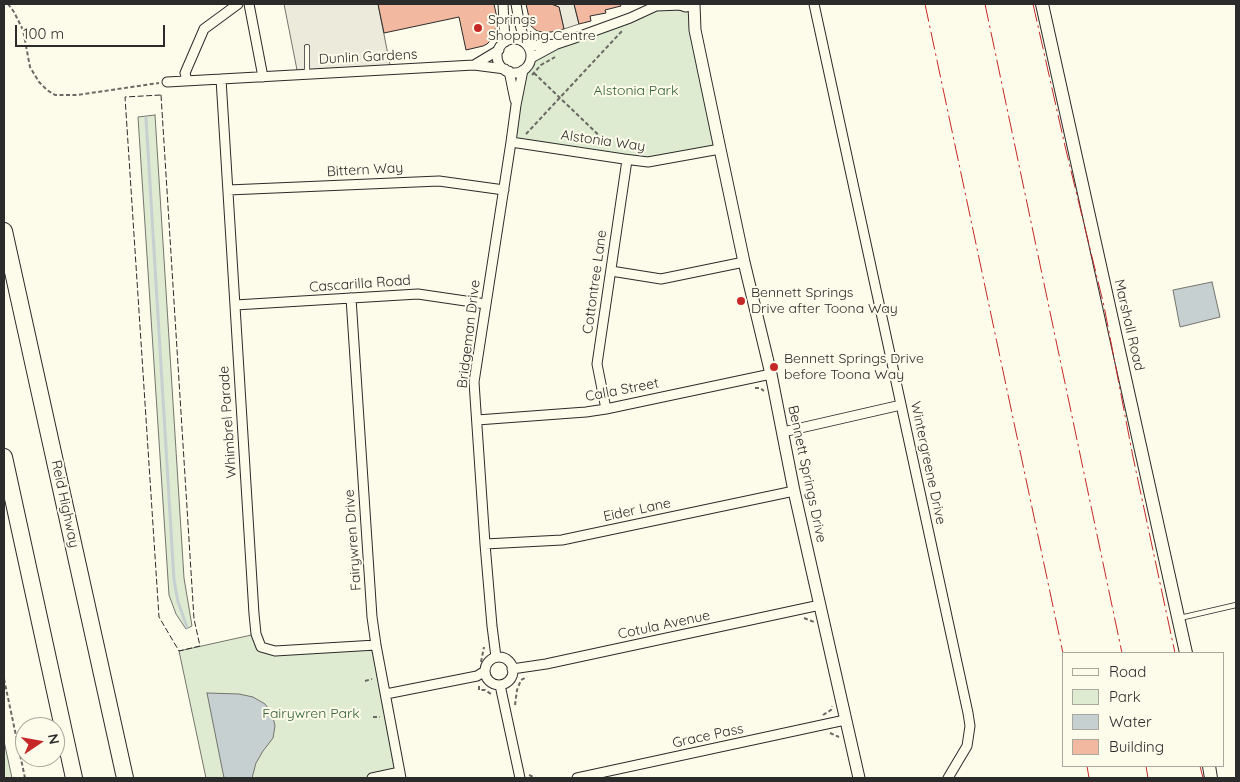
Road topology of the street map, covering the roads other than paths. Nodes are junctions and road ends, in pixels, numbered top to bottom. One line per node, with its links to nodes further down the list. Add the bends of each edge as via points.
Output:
1 (238, 4): 21 (street, via 204,29 185,73)
2 (249, 4): 19 (street)
3 (503, 4): 9 (street)
4 (516, 4): 10 (street, via 518,21)
5 (687, 4): 8 (street); 25 (street, Bennett Springs Drive, via 696,30)
6 (814, 4): 36 (street, Wintergreene Drive)
7 (1042, 4): 45 (main road, Marshall Road)
8 (657, 5): 11 (street)
9 (505, 42): 10 (street, via 515,39); 13 (street)
10 (527, 44): 11 (street); 14 (street)
11 (557, 44): 14 (street)
12 (307, 46): 18 (lane)
13 (498, 50): 15 (street); 16 (street, via 499,62)
14 (531, 58): 17 (street)
15 (474, 66): 16 (street, Dunlin Gardens); 18 (street, Dunlin Gardens)
16 (507, 70): 17 (street); 23 (street, Bridgeman Drive)
17 (523, 70): 23 (street, Bridgeman Drive)
18 (307, 74): 19 (street, Dunlin Gardens)
19 (263, 76): 20 (street, Dunlin Gardens)
20 (221, 79): 21 (street, Dunlin Gardens); 27 (street, Whimbrel Parade)
21 (187, 81): 22 (street, Dunlin Gardens)
22 (166, 82)
23 (516, 106): 24 (street, Bridgeman Drive)
24 (511, 142): 26 (street, Alstonia Way); 28 (street, Bridgeman Drive)
25 (720, 149): 26 (street, Alstonia Way, via 648,162); 30 (street, Bennett Springs Drive)
26 (625, 159): 31 (street, Cottontree Lane)
27 (228, 190): 28 (street, Bittern Way, via 439,181); 34 (street, Whimbrel Parade)
28 (504, 190): 33 (street, Bridgeman Drive)
29 (4, 231): 56 (highway, Reid Highway)
30 (744, 262): 31 (street, via 661,279); 35 (street, Bennett Springs Drive)
31 (611, 270): 37 (street, Cottontree Lane, via 597,364)
32 (351, 298): 33 (street, Cascarilla Road, via 418,294); 34 (street, Cascarilla Road); 46 (street, Fairywren Drive)
33 (486, 304): 38 (street, Bridgeman Drive, via 474,382)
34 (235, 305): 46 (street, Whimbrel Parade, via 254,614 261,647 275,652)
35 (771, 374): 37 (street, Calla Street); 39 (street, Bennett Springs Drive)
36 (902, 405): 39 (street); 61 (street, Wintergreene Drive, via 970,726 968,746)
37 (606, 409): 38 (street, Calla Street)
38 (477, 420): 42 (street, Bridgeman Drive)
39 (783, 432): 41 (street, Bennett Springs Drive)
40 (4, 458): 55 (highway)
41 (794, 491): 42 (street, Eider Lane, via 562,540); 43 (street, Bennett Springs Drive)
42 (484, 544): 48 (street, Bridgeman Drive)
43 (820, 605): 49 (street, Cotula Avenue); 53 (street, Bennett Springs Drive)
44 (1236, 605): 45 (lane)
45 (1179, 618): 47 (main road, Marshall Road)
46 (376, 644): 52 (street, Fairywren Drive)
47 (1186, 652)
48 (496, 657): 49 (street, via 505,658); 50 (street, via 488,662)
49 (512, 669): 51 (street, via 511,678)
50 (485, 671): 51 (street, via 490,682); 52 (street, via 477,676)
51 (500, 685): 58 (street)
52 (386, 694): 54 (street, Fairywren Drive)
53 (845, 720): 59 (street, Grace Pass); 60 (street, Bennett Springs Drive)
54 (401, 775): 57 (street)
55 (74, 778)
56 (125, 778)
57 (372, 778)
58 (520, 778)
59 (577, 778)
60 (859, 778)
61 (948, 778)

